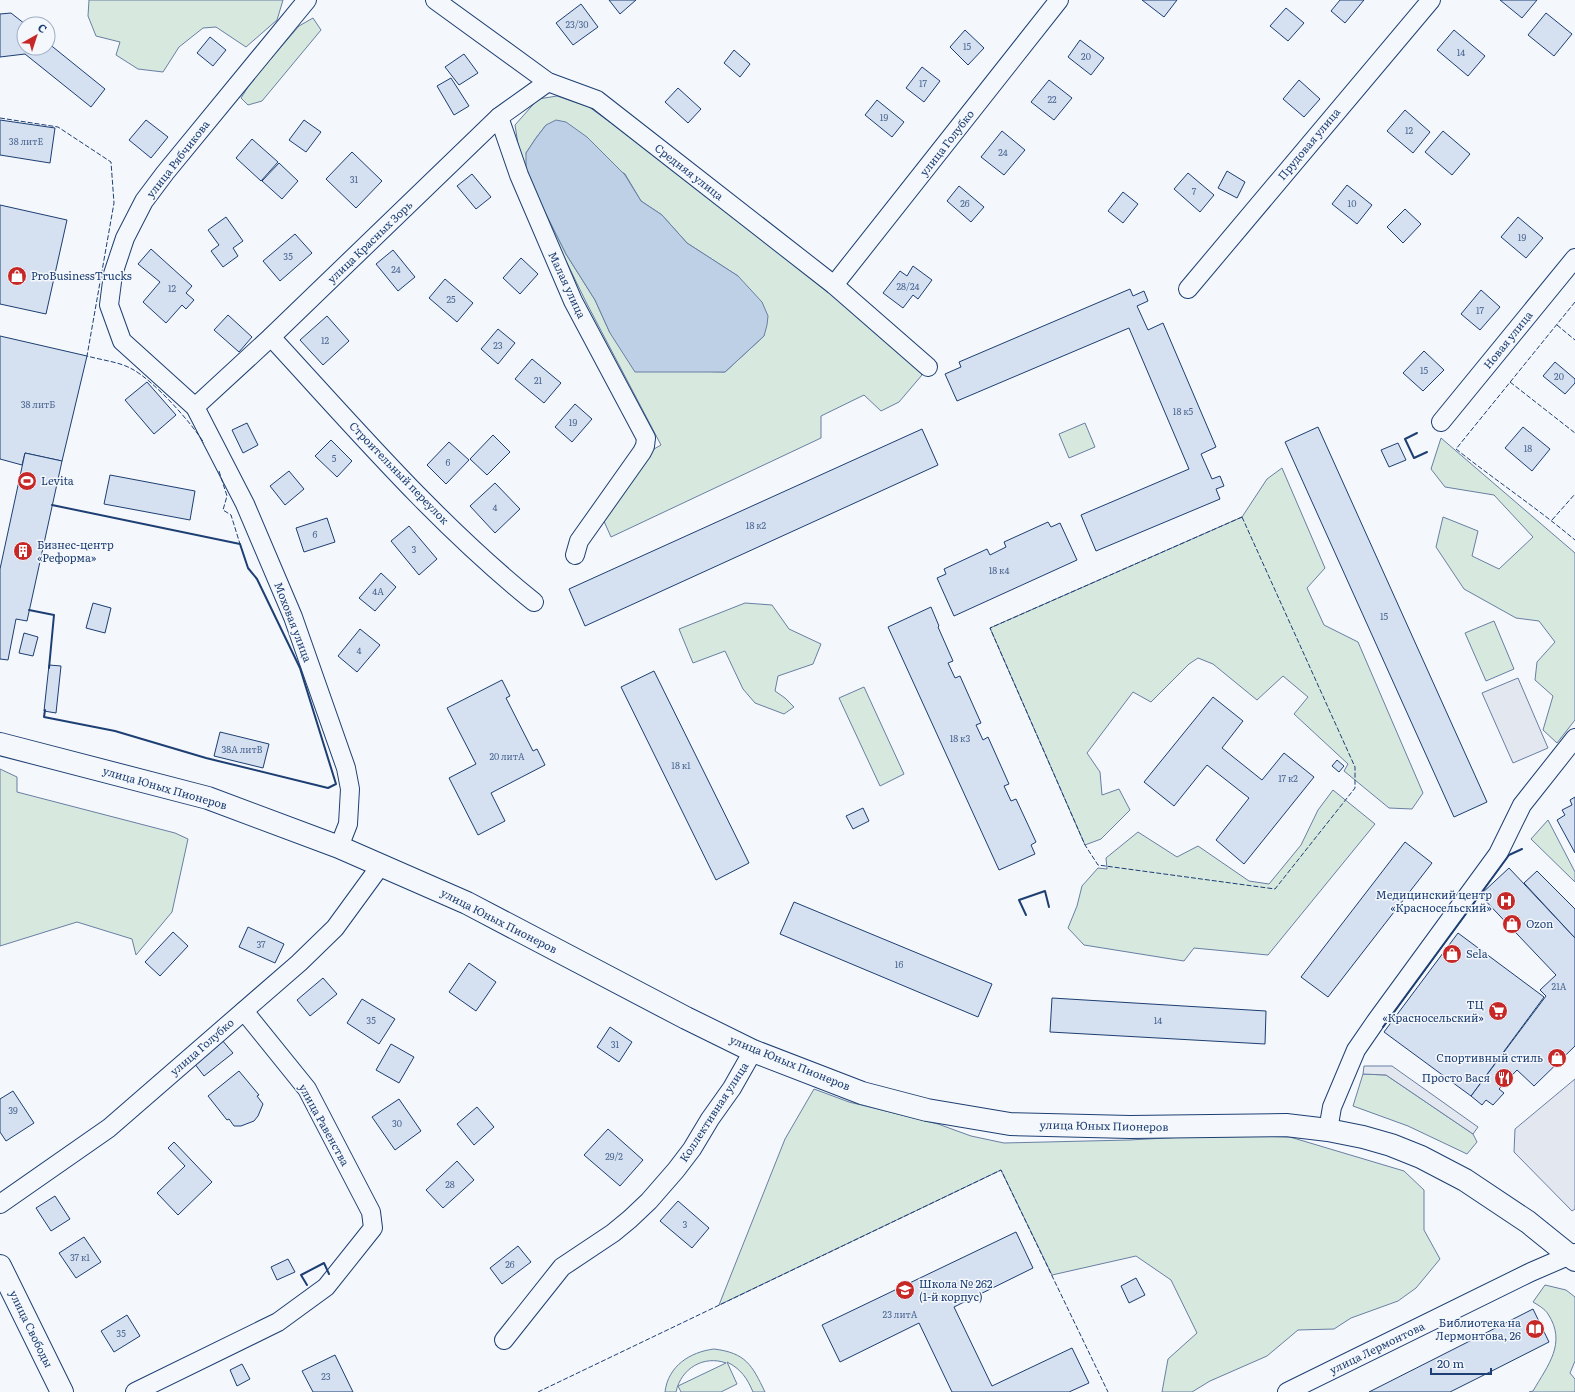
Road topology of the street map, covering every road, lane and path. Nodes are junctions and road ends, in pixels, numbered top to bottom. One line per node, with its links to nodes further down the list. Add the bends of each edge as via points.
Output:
1 (307, 0): 12 (street, улица Рябчикова, via 144,201 125,238 113,274 109,305 122,341)
2 (435, 0): 5 (street, Средняя улица)
3 (1059, 0): 8 (street, улица Голубко)
4 (1431, 0): 9 (street, Прудовая улица)
5 (548, 82): 6 (street, улица Красных Зорь); 8 (street, Средняя улица, via 597,100)
6 (499, 117): 10 (street, улица Красных Зорь); 14 (street, Малая улица, via 519,175 573,301 646,438 645,446 619,486 579,541)
7 (1575, 258): 13 (street, Новая улица)
8 (834, 285): 11 (street, Средняя улица)
9 (1188, 289)
10 (271, 337): 12 (street, улица Красных Зорь); 15 (street, Строительный переулок, via 412,490 506,580)
11 (928, 367)
12 (196, 407): 18 (street, Моховая улица, via 245,504 290,610 346,768 350,789 348,824)
13 (1441, 422)
14 (575, 555)
15 (534, 602)
16 (1575, 738): 22 (street, via 1522,805 1498,854 1356,1050 1332,1108)
17 (0, 744): 18 (main road, улица Юных Пионеров, via 208,798)
18 (339, 847): 19 (main road, улица Юных Пионеров)
19 (381, 865): 20 (street, улица Голубко, via 335,928); 21 (main road, улица Юных Пионеров, via 467,903)
20 (244, 1012): 23 (street, улица Голубко, via 109,1128); 28 (street, улица Равенства, via 307,1088 371,1212 373,1228 326,1288 278,1322)
21 (753, 1051): 22 (main road, улица Юных Пионеров, via 862,1092 927,1110 995,1122 1130,1127 1286,1125); 26 (street, Коллективная улица, via 732,1088 676,1170 649,1201 613,1234 562,1267)
22 (1328, 1130): 24 (main road, улица Юных Пионеров, via 1391,1145 1422,1157 1465,1180)
23 (0, 1204)
24 (1573, 1256): 29 (street, улица Лермонтова, via 1531,1272)
25 (0, 1266): 27 (main road, улица Свободы)
26 (504, 1340)
27 (62, 1392)
28 (135, 1392)
29 (1287, 1392)

